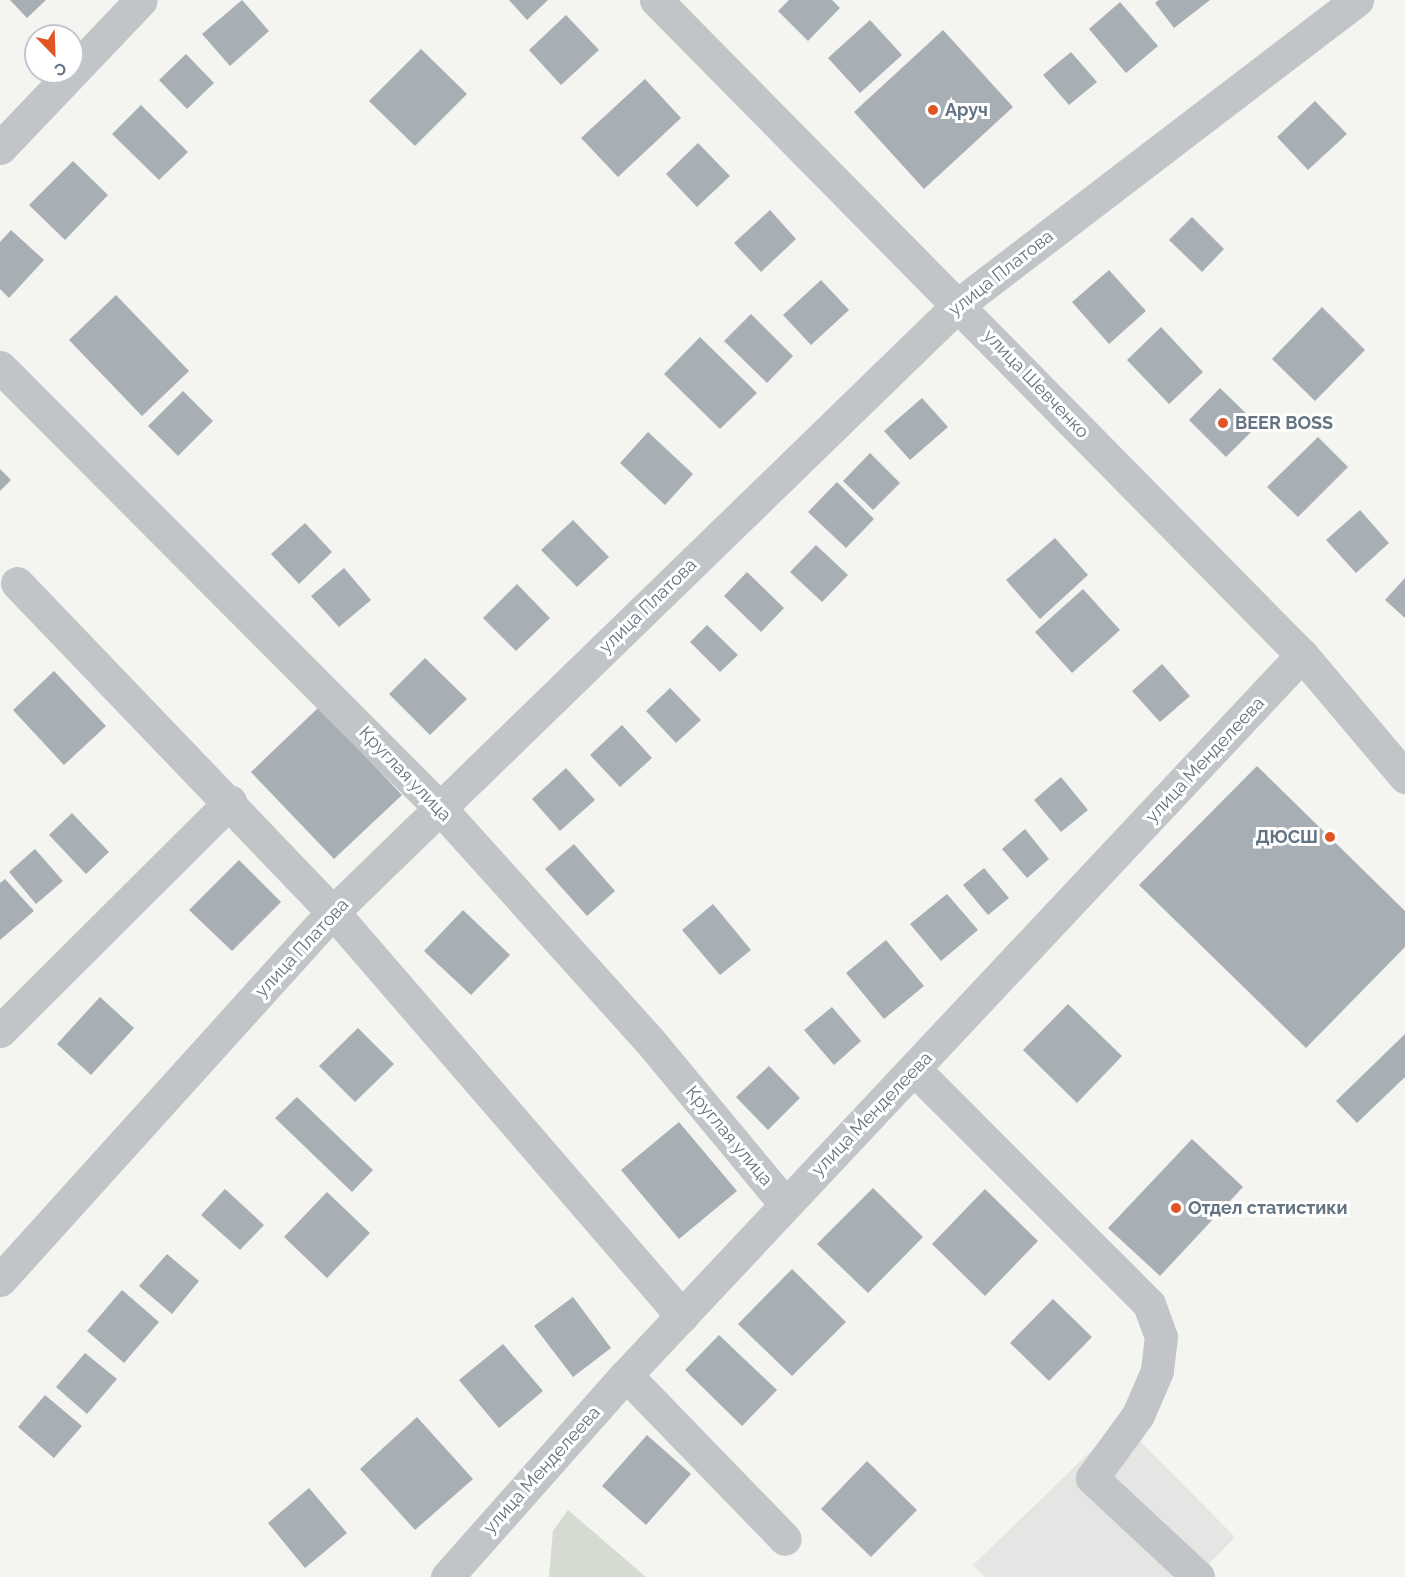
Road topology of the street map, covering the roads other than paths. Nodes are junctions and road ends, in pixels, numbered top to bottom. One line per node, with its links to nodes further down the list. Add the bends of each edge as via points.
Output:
1 (141, 0): 4 (street)
2 (656, 0): 5 (street, улица Шевченко)
3 (1358, 0): 5 (street, улица Платова)
4 (0, 148)
5 (959, 304): 8 (street, улица Шевченко); 11 (street, улица Платова)
6 (0, 367): 11 (street, Круглая улица)
7 (17, 583): 10 (street)
8 (1302, 655): 9 (street, улица Шевченко); 14 (street, улица Менделеева)
9 (1405, 777)
10 (230, 802): 12 (street); 13 (street)
11 (440, 808): 12 (street, улица Платова); 15 (street, Круглая улица, via 649,1040)
12 (333, 912): 16 (street, улица Платова); 17 (street)
13 (0, 1030)
14 (915, 1070): 15 (street, улица Менделеева); 21 (street, via 1149,1304 1161,1337 1157,1371 1138,1415 1092,1478)
15 (785, 1204): 17 (street, улица Менделеева)
16 (0, 1280)
17 (682, 1316): 18 (street, улица Менделеева)
18 (626, 1375): 19 (street); 20 (street, улица Менделеева)
19 (785, 1539)
20 (447, 1577)
21 (1198, 1577)

